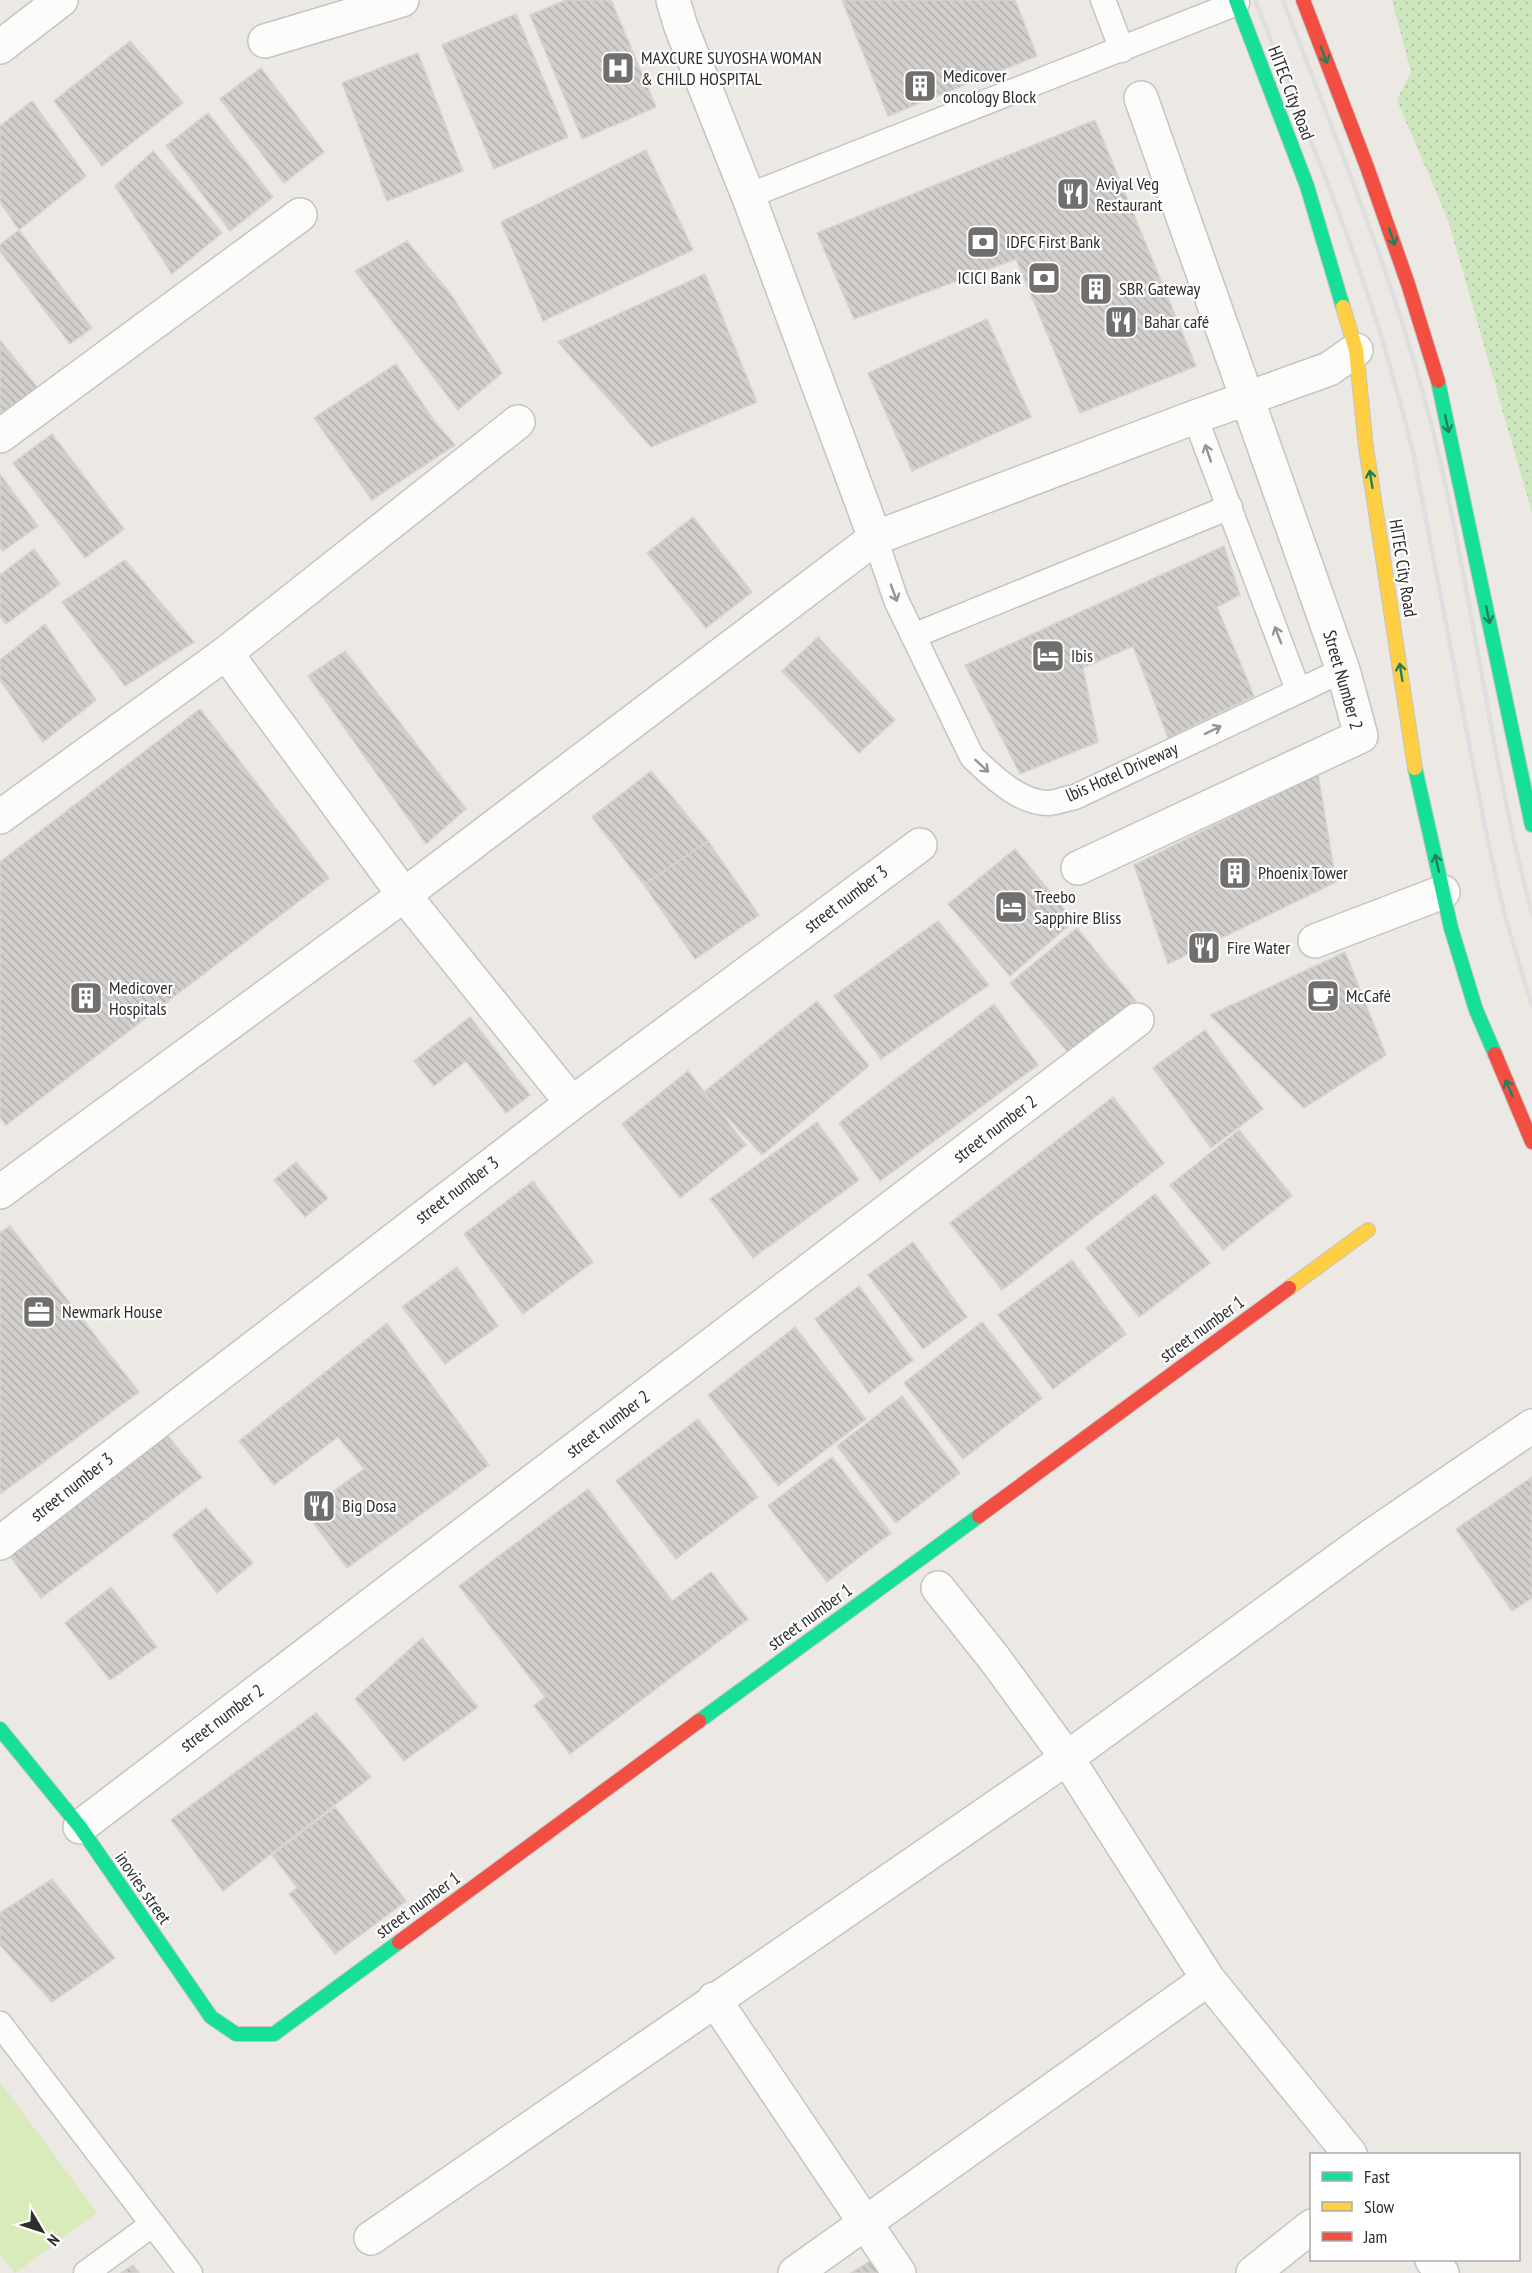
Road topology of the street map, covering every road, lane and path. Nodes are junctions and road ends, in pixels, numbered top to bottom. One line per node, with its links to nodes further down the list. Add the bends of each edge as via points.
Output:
1 (61, 0): 8 (street)
2 (402, 0): 7 (street)
3 (673, 0): 11 (street)
4 (1103, 0): 9 (lane)
5 (1303, 0): 25 (main road, one-way to 25, via 1367,167 1438,379)
6 (1236, 2): 9 (lane); 13 (main road, HITEC City Road, via 1307,186)
7 (265, 41)
8 (0, 47)
9 (1122, 50): 11 (lane)
10 (1141, 98): 14 (street, Street Number 2)
11 (748, 196): 19 (street)
12 (300, 215): 17 (street)
13 (1356, 350): 14 (street, via 1329,369); 28 (main road, HITEC City Road, one-way to 13, via 1417,783 1366,447)
14 (1247, 397): 15 (street); 22 (street, Street Number 2)
15 (1195, 417): 18 (lane, one-way to 15); 19 (street)
16 (518, 422): 21 (street)
17 (0, 436)
18 (1230, 507): 20 (lane); 23 (lane, one-way to 18)
19 (875, 538): 20 (lane, lbis Hotel Driveway, one-way to 20, via 896,600); 29 (street)
20 (914, 636): 23 (lane, lbis Hotel Driveway, one-way to 23, via 972,757 1023,797 1047,803 1076,796)
21 (226, 653): 24 (street); 29 (street)
22 (1343, 670): 23 (lane, lbis Hotel Driveway); 27 (street, Street Number 2, via 1364,747)
23 (1298, 690)
24 (0, 817)
25 (1532, 825)
26 (920, 845): 32 (street, street number 3)
27 (1090, 871)
28 (1443, 892): 30 (street); 33 (main road, HITEC City Road, one-way to 28, via 1476,1010)
29 (404, 895): 32 (street); 34 (street)
30 (1315, 941)
31 (1137, 1020): 41 (street, street number 2)
32 (572, 1103): 37 (street, street number 3)
33 (1532, 1142)
34 (0, 1192)
35 (1368, 1230): 45 (main road, street number 1)
36 (1532, 1426): 40 (street, via 1374,1534)
37 (0, 1543)
38 (938, 1588): 40 (street)
39 (0, 1729): 41 (main road, inovies street)
40 (1067, 1758): 42 (street); 43 (street)
41 (80, 1827): 45 (main road, inovies street, via 210,2017 236,2034)
42 (1208, 1979): 46 (street); 47 (street)
43 (714, 2000): 47 (street); 50 (street)
44 (0, 2024): 48 (lane)
45 (274, 2034)
46 (1349, 2153)
47 (867, 2222): 54 (street); 55 (street)
48 (153, 2224): 52 (lane); 53 (lane)
49 (1310, 2227): 56 (street)
50 (371, 2238)
51 (1433, 2261): 57 (street)
52 (86, 2273)
53 (190, 2273)
54 (795, 2273)
55 (899, 2273)
56 (1253, 2273)
57 (1442, 2273)

